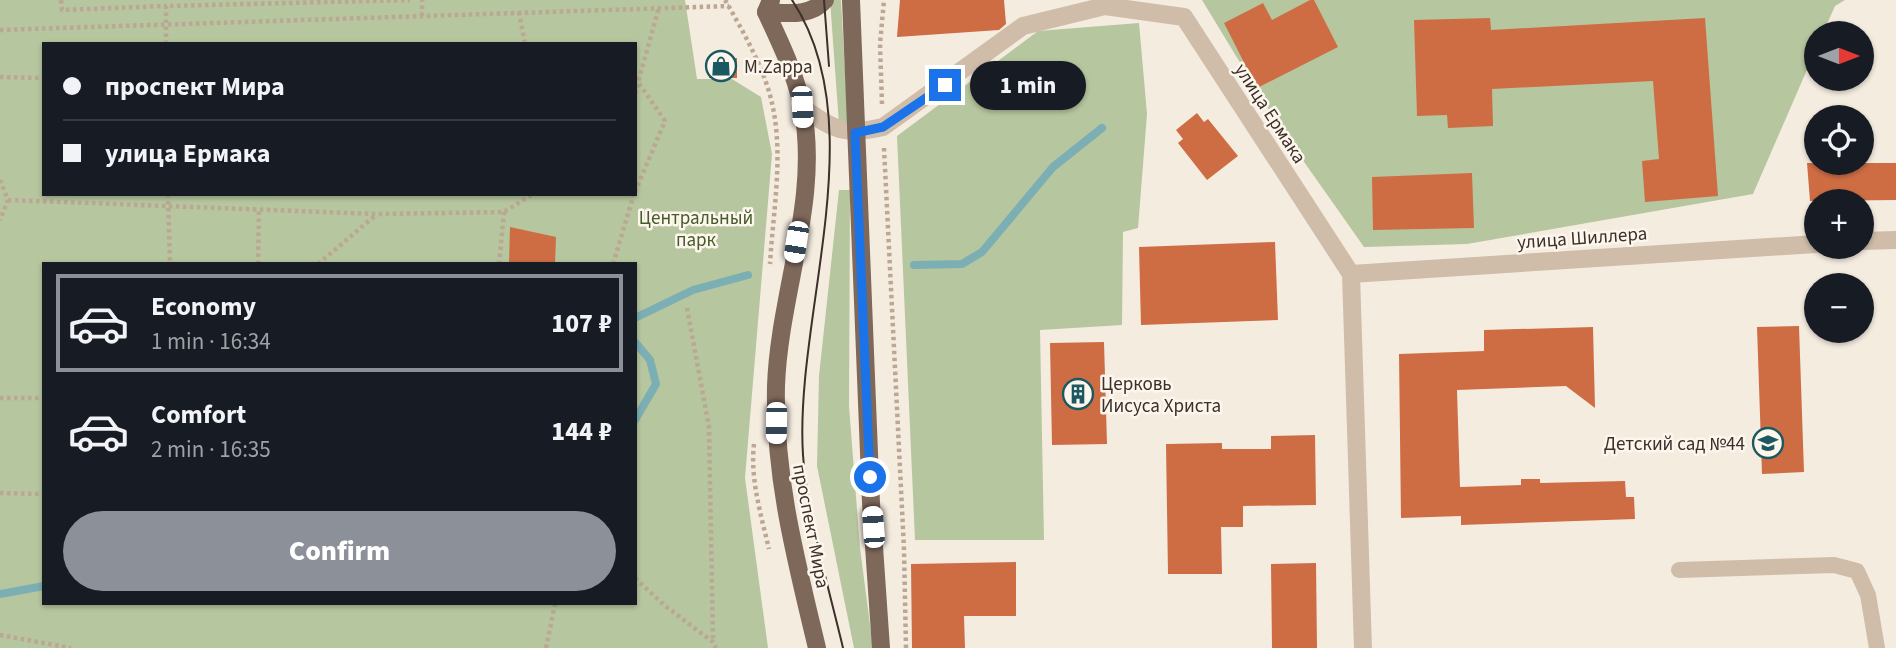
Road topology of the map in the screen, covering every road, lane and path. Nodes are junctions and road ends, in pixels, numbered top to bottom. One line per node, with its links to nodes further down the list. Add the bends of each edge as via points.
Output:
1 (61, 0): 7 (path, via 62,10)
2 (410, 0): 7 (path)
3 (422, 0): 12 (path)
4 (825, 0): 9 (main road, via 800,13)
5 (851, 0): 23 (main road)
6 (884, 0): 22 (path, via 880,44)
7 (166, 6): 13 (path)
8 (729, 6): 10 (path)
9 (769, 6): 21 (main road, проспект Мира)
10 (659, 8): 11 (path); 19 (path)
11 (519, 12): 12 (path); 16 (path)
12 (422, 16): 13 (path)
13 (166, 25): 14 (path); 15 (path)
14 (0, 30)
15 (166, 42)
16 (524, 42)
17 (0, 77): 18 (path)
18 (42, 78)
19 (638, 82): 20 (path); 25 (path, via 665,121)
20 (637, 86)
21 (802, 107): 23 (street, via 828,124); 56 (main road, проспект Мира, via 805,174 776,382 775,444 784,512)
22 (883, 127): 23 (street, улица Ермака); 43 (street, улица Ермака, via 1023,26 1105,6 1184,18); 58 (path)
23 (855, 133): 57 (main road)
24 (0, 180): 29 (path)
25 (637, 188)
26 (168, 196): 30 (path)
27 (530, 196): 32 (path)
28 (634, 196): 42 (path)
29 (8, 200): 30 (path); 34 (path)
30 (169, 205): 31 (path); 38 (path)
31 (259, 208): 33 (path); 39 (path)
32 (504, 212): 33 (path); 41 (path)
33 (377, 214): 40 (path)
34 (0, 220)
35 (1896, 240): 36 (street)
36 (1874, 241)
37 (1804, 245): 43 (street, улица Шиллера)
38 (170, 262)
39 (258, 262)
40 (320, 262)
41 (499, 262)
42 (614, 262)
43 (1351, 274): 59 (street)
44 (687, 308): 53 (path, via 709,427)
45 (0, 398): 46 (path)
46 (42, 398)
47 (0, 494): 48 (path)
48 (42, 494)
49 (1679, 570): 60 (lane, via 1834,565 1857,571 1868,595)
50 (637, 580): 53 (path)
51 (555, 605): 55 (path)
52 (0, 635): 54 (path)
53 (715, 645)
54 (71, 648)
55 (546, 648)
56 (817, 648)
57 (881, 648)
58 (906, 648)
59 (1363, 648)
60 (1877, 648)

